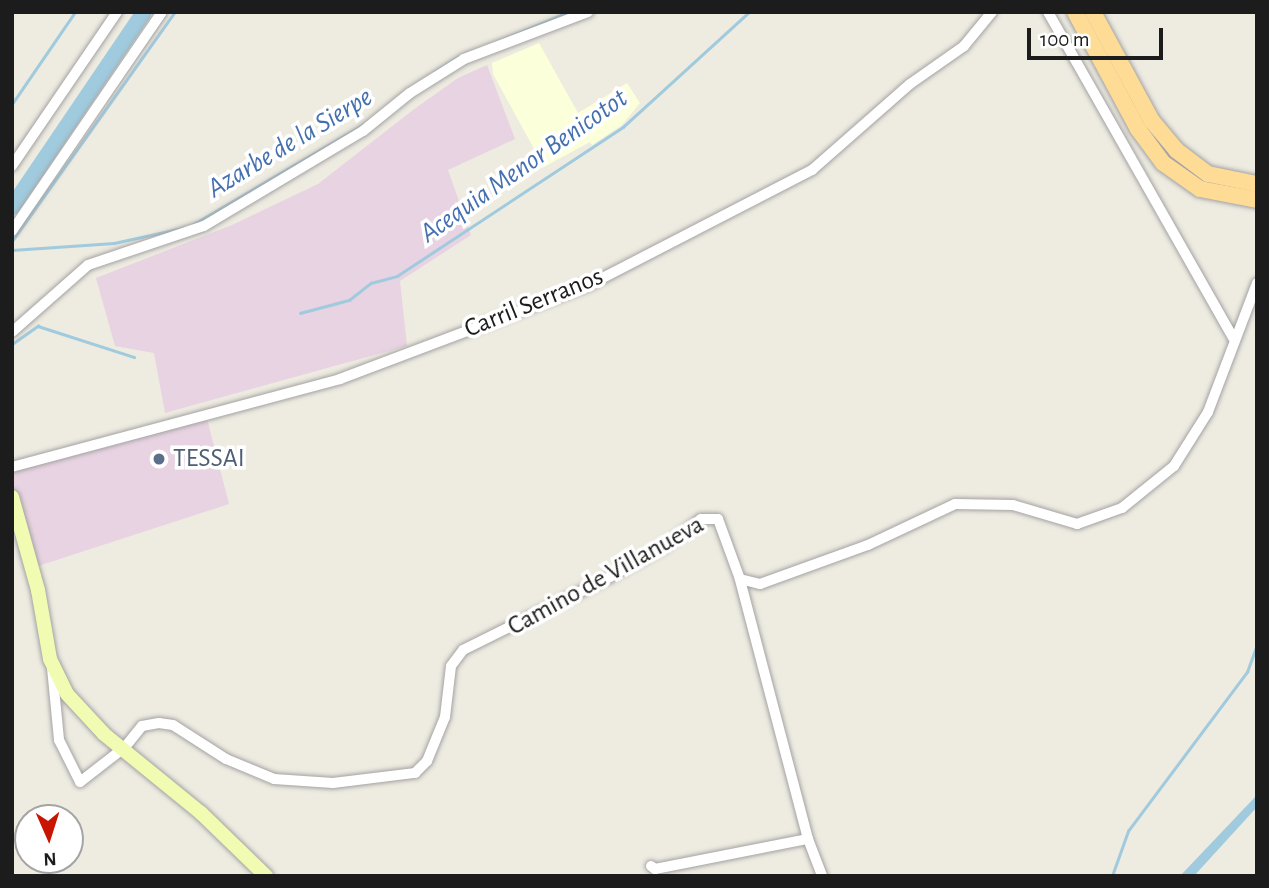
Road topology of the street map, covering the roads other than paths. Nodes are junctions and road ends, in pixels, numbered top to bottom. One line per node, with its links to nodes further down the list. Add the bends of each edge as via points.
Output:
1 (117, 12): 8 (street)
2 (162, 12): 11 (street)
3 (588, 12): 13 (street, via 464,59 410,93 363,131 204,226 88,265)
4 (992, 12): 15 (street, Carril Serranos, via 964,46 909,84 812,170 591,284 340,379)
5 (1048, 12): 14 (street)
6 (1074, 12): 10 (main road, via 1138,129 1163,163 1200,188)
7 (1093, 12): 9 (main road, via 1152,121 1176,150 1208,174)
8 (12, 166)
9 (1257, 184)
10 (1257, 200)
11 (12, 231)
12 (1257, 283): 14 (street)
13 (12, 332)
14 (1233, 338): 17 (street, via 1208,412 1174,467 1122,508 1077,524 1013,505 955,504 868,545 760,584)
15 (12, 467)
16 (12, 497): 18 (street, via 38,590)
17 (740, 579): 19 (street, Camino de Villanueva, via 723,525 711,517 610,577 463,650 451,666 445,717 427,761 415,774 333,783 274,779 226,759 173,725 159,723 142,726); 20 (street)
18 (51, 660): 19 (street, via 67,694 104,734); 19 (street, via 59,740 80,782)
19 (125, 747): 22 (street)
20 (808, 839): 21 (street, via 655,869); 23 (street)
21 (651, 866)
22 (267, 876)
23 (822, 876)

